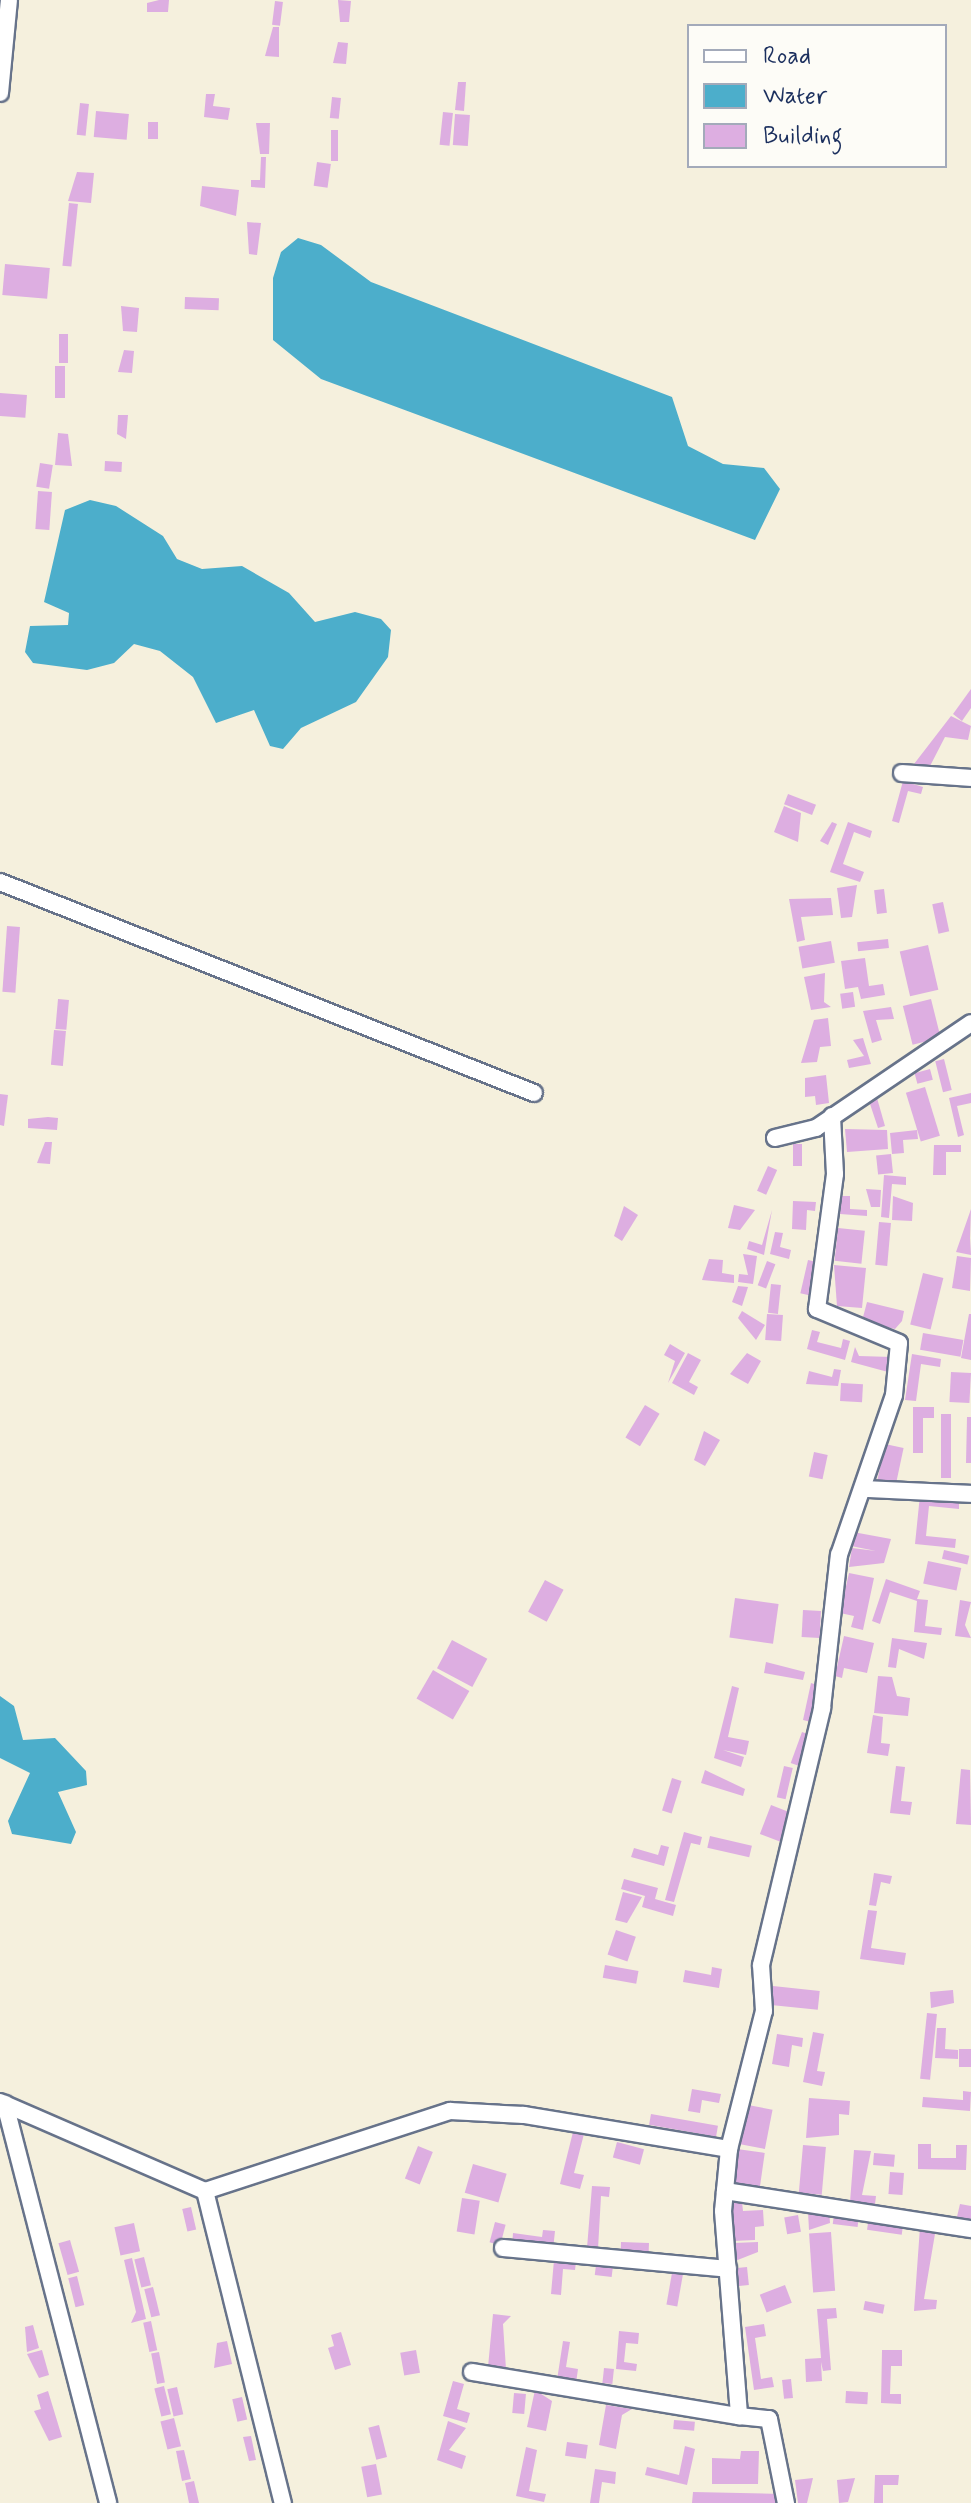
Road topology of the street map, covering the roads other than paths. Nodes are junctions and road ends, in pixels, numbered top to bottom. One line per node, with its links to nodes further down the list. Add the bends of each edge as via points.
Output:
1 (9, 0): 2 (street)
2 (0, 93)
3 (902, 773): 4 (street)
4 (971, 778)
5 (0, 882): 7 (street)
6 (971, 1023): 8 (street)
7 (534, 1093)
8 (832, 1116): 9 (street); 10 (street, via 835,1174 817,1309 899,1343 894,1395)
9 (775, 1138)
10 (866, 1489): 11 (street); 13 (street, via 839,1555 822,1708 761,1965 764,2011)
11 (971, 1494)
12 (2, 2103): 14 (street); 21 (street)
13 (729, 2149): 14 (street, via 524,2115 450,2111); 15 (street)
14 (205, 2191): 22 (street)
15 (725, 2191): 16 (street); 18 (street)
16 (971, 2229)
17 (503, 2248): 18 (street)
18 (728, 2269): 20 (street)
19 (472, 2372): 20 (street)
20 (739, 2416): 23 (street, via 769,2419)
21 (108, 2503)
22 (283, 2503)
23 (786, 2503)

